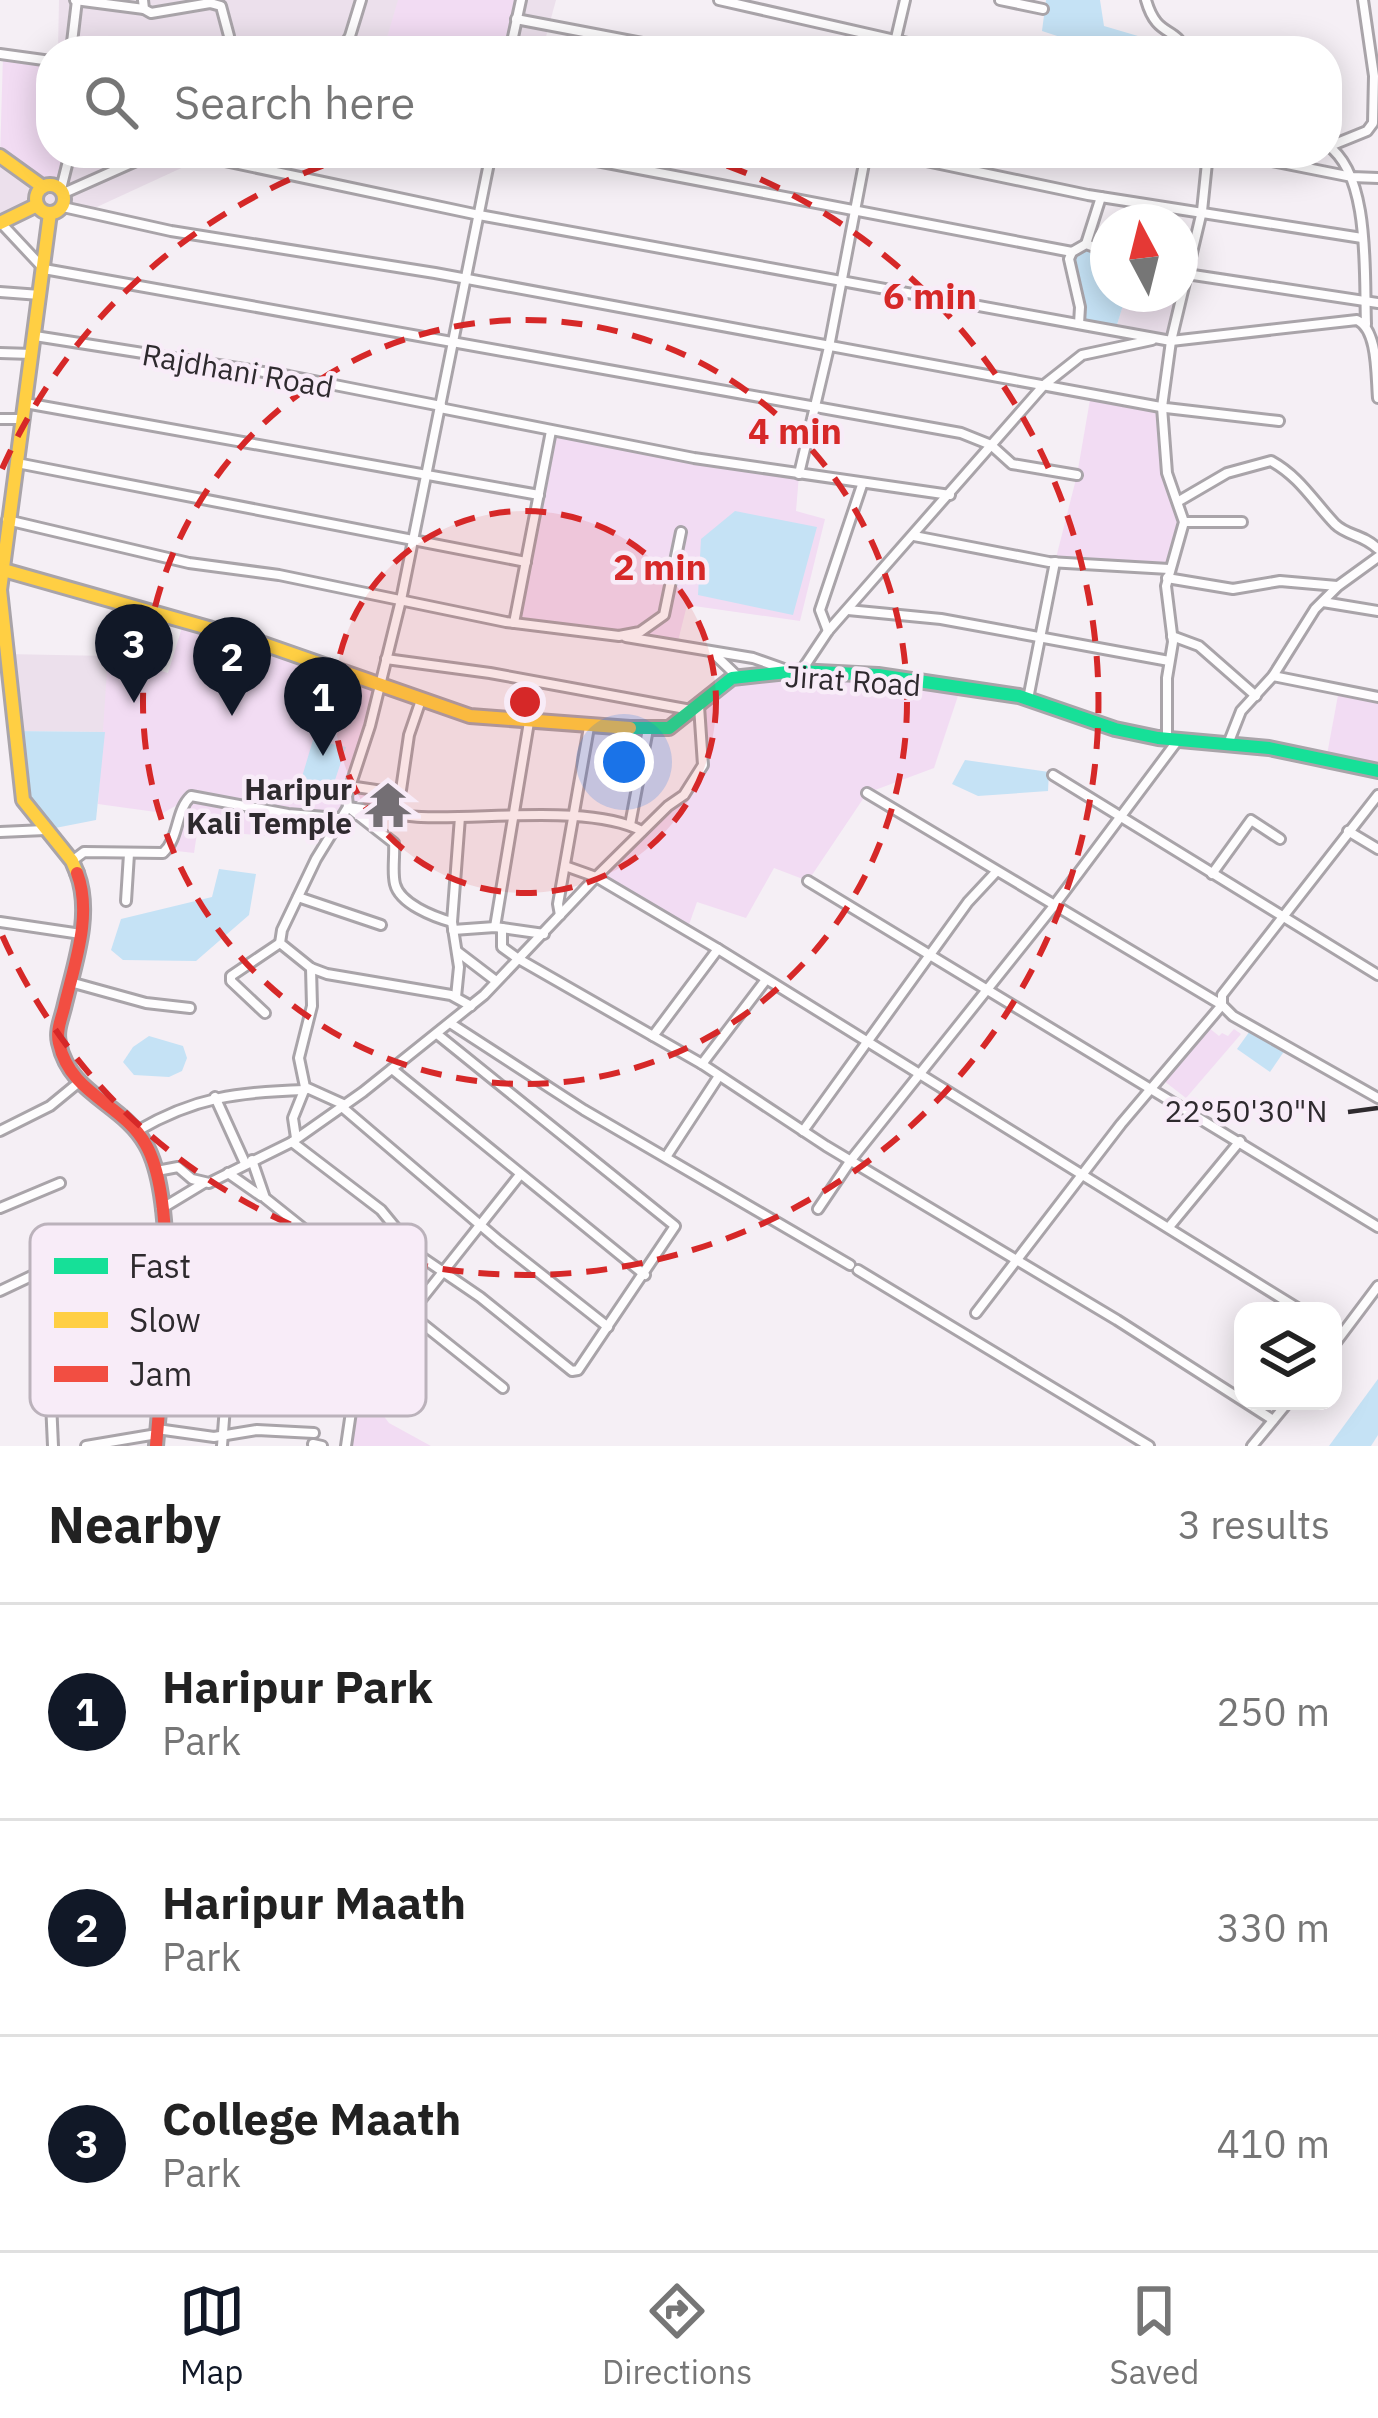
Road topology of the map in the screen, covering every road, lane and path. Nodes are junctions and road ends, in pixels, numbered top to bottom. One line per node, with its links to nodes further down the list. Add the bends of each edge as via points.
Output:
1 (76, 0): 9 (street); 13 (street)
2 (361, 0): 15 (street)
3 (520, 0): 11 (street)
4 (719, 0): 18 (street)
5 (904, 0): 19 (street)
6 (1000, 0): 10 (street)
7 (1146, 0): 20 (street, via 1154,23)
8 (1363, 0): 12 (street)
9 (144, 4): 14 (street, via 151,14 215,4 224,11)
10 (1043, 9)
11 (517, 20): 16 (street); 17 (street)
12 (1374, 29): 23 (street)
13 (72, 36)
14 (226, 36)
15 (351, 36)
16 (513, 36)
17 (603, 36)
18 (856, 36)
19 (896, 36)
20 (1175, 36)
21 (0, 54): 22 (street)
22 (36, 59)
23 (1375, 130): 24 (street)
24 (1342, 141)
25 (0, 156): 38 (main road)
26 (1342, 159): 36 (street)
27 (66, 168): 40 (street)
28 (124, 168): 40 (street)
29 (258, 168): 44 (street)
30 (487, 168): 44 (street)
31 (632, 168): 42 (street)
32 (863, 168): 42 (street)
33 (961, 168): 39 (street)
34 (1206, 168): 43 (street)
35 (1307, 168): 36 (street)
36 (1352, 177): 37 (street); 47 (street)
37 (1378, 178)
38 (43, 187): 40 (main road, via 52,184); 41 (main road)
39 (1101, 197): 43 (street); 48 (street)
40 (59, 200): 41 (main road); 51 (main road); 53 (street, via 171,231)
41 (37, 205): 45 (main road)
42 (854, 211): 50 (street); 54 (street)
43 (1202, 212): 46 (street); 47 (street)
44 (479, 215): 53 (street); 54 (street)
45 (0, 223): 51 (street)
46 (1198, 225)
47 (1362, 238): 57 (street)
48 (1086, 244): 49 (street); 50 (street)
49 (1090, 245)
50 (1072, 252): 60 (street)
51 (44, 269): 56 (main road); 65 (street)
52 (1198, 276): 57 (street)
53 (467, 279): 65 (street); 66 (street)
54 (843, 280): 60 (street); 66 (street)
55 (0, 292): 56 (street)
56 (41, 295): 62 (main road)
57 (1365, 301): 58 (street); 61 (street)
58 (1378, 303)
59 (1176, 312): 64 (street)
60 (1079, 324): 63 (street)
61 (1366, 324): 64 (street); 69 (street)
62 (35, 336): 68 (main road); 73 (street, Rajdhani Road)
63 (1158, 338): 64 (street); 70 (street, via 1082,355)
64 (1171, 341): 74 (street)
65 (454, 343): 73 (street); 75 (street)
66 (829, 347): 70 (street); 75 (street)
67 (0, 353): 68 (street)
68 (32, 354): 72 (main road)
69 (1377, 379): 71 (street)
70 (1044, 385): 74 (street); 80 (street)
71 (1378, 398)
72 (25, 404): 77 (main road); 82 (street)
73 (441, 407): 79 (street, Rajdhani Road); 82 (street)
74 (1162, 407): 78 (street); 89 (street, via 1167,473)
75 (813, 409): 80 (street); 83 (street)
76 (0, 418): 77 (street)
77 (22, 419): 81 (main road)
78 (1280, 421)
79 (551, 431): 83 (street, Rajdhani Road); 87 (street)
80 (991, 445): 84 (street, via 1012,464); 88 (street)
81 (15, 463): 85 (main road); 95 (street)
82 (426, 475): 87 (street); 95 (street)
83 (799, 475): 86 (street, Rajdhani Road)
84 (1077, 476)
85 (6, 482): 90 (main road)
86 (862, 484): 88 (street, Rajdhani Road); 107 (street, via 820,610)
87 (538, 495): 97 (street)
88 (950, 495): 94 (street)
89 (1179, 501): 91 (street); 96 (street, via 1227,473 1271,461 1340,529 1363,535)
90 (8, 520): 99 (main road); 102 (street, via 189,563)
91 (1184, 522): 92 (street); 100 (street)
92 (1242, 522)
93 (681, 532): 108 (street, via 664,615)
94 (912, 536): 98 (street); 104 (street)
95 (413, 539): 97 (street); 102 (street)
96 (1378, 553): 101 (street)
97 (526, 562): 106 (street)
98 (1054, 562): 100 (street); 110 (street)
99 (1, 569): 117 (main road, Jirat Road, via 258,642); 140 (main road, via 20,787)
100 (1168, 574): 101 (street, via 1232,589 1280,581); 109 (street)
101 (1338, 586): 103 (street)
102 (401, 599): 106 (street); 112 (street)
103 (1322, 602): 105 (street); 115 (street)
104 (847, 610): 107 (street); 110 (street)
105 (1378, 610)
106 (514, 623): 108 (street)
107 (828, 631): 114 (street)
108 (619, 636): 111 (street)
109 (1172, 636): 113 (street); 118 (street, via 1199,646)
110 (1038, 639): 113 (street); 120 (street)
111 (710, 650): 114 (street); 116 (street)
112 (386, 659): 117 (street); 122 (street)
113 (1169, 661): 126 (street)
114 (797, 672): 116 (main road, Jirat Road); 120 (main road, Jirat Road)
115 (1274, 676): 118 (street); 119 (street)
116 (738, 677): 122 (main road, Jirat Road)
117 (379, 687): 121 (main road, Jirat Road); 130 (street)
118 (1256, 696): 127 (street)
119 (1378, 697)
120 (1028, 699): 126 (main road, Jirat Road)
121 (421, 700): 123 (main road, Jirat Road); 130 (street, via 401,790)
122 (695, 707): 125 (main road, Jirat Road, via 669,728); 141 (street, via 703,765 684,795)
123 (529, 722): 124 (main road, Jirat Road); 136 (street)
124 (589, 727): 125 (main road, Jirat Road); 137 (street)
125 (648, 727): 139 (street)
126 (1173, 740): 127 (main road, Jirat Road); 138 (street)
127 (1228, 745): 128 (main road, Jirat Road)
128 (1378, 771)
129 (1052, 776): 138 (street)
130 (349, 786): 133 (street)
131 (867, 794): 149 (street)
132 (1378, 795): 142 (street)
133 (347, 806): 134 (street); 135 (street); 160 (street, via 394,843 400,893)
134 (340, 817): 146 (street, via 191,796 168,850); 153 (street)
135 (460, 817): 136 (street); 160 (street)
136 (516, 817): 137 (street); 161 (street)
137 (575, 817): 139 (street); 148 (street)
138 (1119, 818): 150 (street); 155 (street)
139 (630, 825): 141 (street)
140 (45, 830): 143 (street); 147 (main road)
141 (642, 831): 151 (street)
142 (1348, 831): 145 (street); 157 (street)
143 (0, 832)
144 (1280, 838): 150 (street, via 1251,820)
145 (1378, 849)
146 (129, 854): 147 (street, via 84,852); 154 (street)
147 (72, 861): 162 (main road, via 84,892)
148 (566, 866): 151 (street); 156 (street)
149 (996, 872): 155 (street); 167 (street)
150 (1212, 874): 157 (street)
151 (596, 877): 156 (street); 165 (street)
152 (808, 881): 167 (street)
153 (298, 897): 159 (street); 164 (street)
154 (126, 901)
155 (1053, 907): 174 (street); 176 (street)
156 (560, 917): 163 (street)
157 (1282, 917): 170 (street); 176 (street)
158 (0, 922): 162 (street)
159 (381, 925)
160 (453, 926): 161 (street); 166 (street)
161 (498, 928): 163 (street); 168 (street, via 502,947)
162 (81, 934): 173 (main road)
163 (544, 934): 168 (street)
164 (280, 943): 169 (street); 179 (street, via 231,976)
165 (718, 949): 172 (street); 182 (street)
166 (457, 951): 171 (street); 175 (street)
167 (930, 954): 174 (street); 183 (street)
168 (517, 958): 171 (street); 182 (street)
169 (311, 968): 175 (street); 190 (street, via 312,1006 299,1058)
170 (1378, 975)
171 (496, 981): 177 (street)
172 (765, 981): 183 (street); 184 (street)
173 (69, 982): 178 (street); 188 (main road, via 57,1036)
174 (988, 989): 186 (street); 189 (street)
175 (456, 997): 177 (street)
176 (1222, 1005): 189 (street); 192 (street)
177 (471, 1006): 180 (street)
178 (190, 1008)
179 (265, 1013)
180 (450, 1023): 181 (street); 199 (street)
181 (437, 1034): 185 (street); 221 (street, via 672,1221 674,1232)
182 (653, 1036): 184 (street)
183 (868, 1042): 186 (street); 196 (street)
184 (702, 1064): 187 (street)
185 (392, 1069): 193 (street); 204 (street)
186 (918, 1073): 200 (street); 205 (street)
187 (718, 1076): 196 (street); 199 (street)
188 (78, 1083): 194 (street); 195 (main road)
189 (1151, 1088): 198 (street); 205 (street)
190 (305, 1089): 191 (street); 193 (street); 197 (street, via 294,1110)
191 (215, 1097): 195 (street); 201 (street)
192 (1378, 1098)
193 (343, 1106): 197 (street); 215 (street)
194 (0, 1131)
195 (137, 1131): 202 (main road)
196 (803, 1131): 200 (street)
197 (294, 1140): 201 (street); 214 (street)
198 (1240, 1141): 216 (street); 217 (street)
199 (666, 1157): 242 (street)
200 (851, 1160): 210 (street); 219 (street)
201 (248, 1162): 203 (street); 208 (street)
202 (157, 1171): 207 (street, via 178,1167); 211 (main road)
203 (228, 1173): 207 (street); 208 (street)
204 (519, 1176): 215 (street); 221 (street)
205 (1083, 1176): 216 (street); 219 (street)
206 (60, 1183): 209 (street)
207 (204, 1183): 211 (street)
208 (263, 1196): 213 (street)
209 (0, 1208)
210 (818, 1209)
211 (161, 1210): 212 (main road)
212 (162, 1224)
213 (297, 1224)
214 (392, 1224)
215 (480, 1226): 220 (street); 228 (street)
216 (1168, 1227): 226 (street)
217 (1378, 1227)
218 (426, 1260): 220 (street)
219 (1015, 1262): 227 (street); 235 (street)
220 (444, 1271): 225 (street); 228 (street, via 572,1371)
221 (645, 1275): 228 (street)
222 (30, 1276): 224 (street)
223 (1378, 1286): 229 (street)
224 (0, 1291)
225 (426, 1294)
226 (1288, 1302)
227 (976, 1313)
228 (608, 1327)
229 (1342, 1328)
230 (426, 1330): 231 (street)
231 (503, 1388)
232 (1281, 1410): 235 (street)
233 (52, 1416): 239 (street)
234 (348, 1416): 241 (street)
235 (1273, 1420): 243 (street)
236 (157, 1436): 237 (street); 240 (street)
237 (222, 1441): 238 (street, via 256,1430)
238 (316, 1441)
239 (53, 1446)
240 (86, 1446)
241 (346, 1446)
242 (1149, 1446)
243 (1252, 1446)

